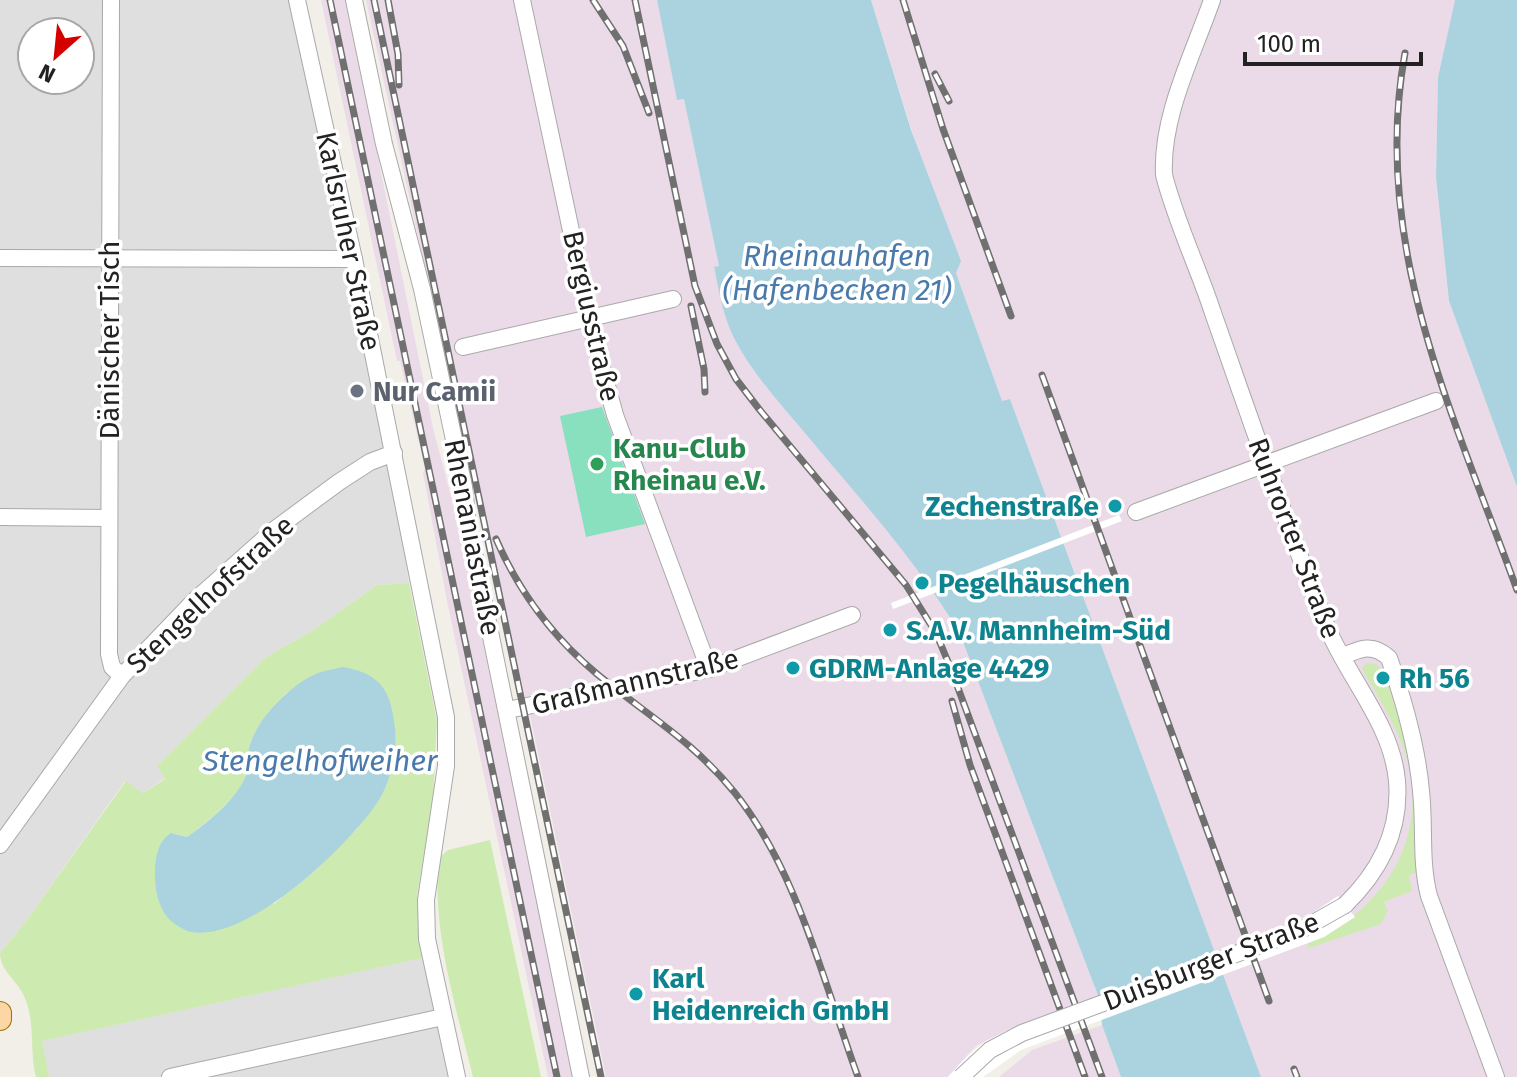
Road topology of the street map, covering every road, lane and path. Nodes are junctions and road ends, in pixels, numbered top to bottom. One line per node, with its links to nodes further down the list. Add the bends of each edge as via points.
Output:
1 (111, 0): 7 (street, Dänischer Tisch)
2 (297, 0): 8 (street, Karlsruher Straße)
3 (354, 0): 22 (street, Rhenaniastraße, via 431,334)
4 (522, 0): 10 (street, Bergiusstraße)
5 (1212, 0): 14 (street, Ruhrorter Straße, via 1172,113 1164,175)
6 (0, 258): 7 (street)
7 (109, 258): 8 (street); 17 (street, Dänischer Tisch)
8 (354, 259): 13 (street, Karlsruher Straße)
9 (673, 299): 10 (street)
10 (589, 318): 11 (street); 20 (street, Bergiusstraße, via 615,415)
11 (463, 347)
12 (1436, 401): 14 (street)
13 (394, 453): 21 (street, Stengelhofstraße, via 370,462 274,530 193,602); 24 (street, Karlsruher Straße, via 446,717 446,766 425,917)
14 (1266, 464): 15 (street); 19 (street, Ruhrorter Straße)
15 (1136, 512)
16 (0, 517): 17 (street)
17 (109, 518): 21 (street, Dänischer Tisch, via 109,654 112,667)
18 (852, 615): 20 (street, Graßmannstraße)
19 (1342, 657): 29 (street, Duisburger Straße, bridge, via 1384,733 1395,768 1394,828 1369,880 1345,905 1301,930 1022,1033 990,1050); 30 (street, Ruhrorter Straße, via 1367,646 1389,658 1415,744 1423,874)
20 (709, 669): 22 (street, Graßmannstraße)
21 (122, 676): 23 (street, Stengelhofstraße)
22 (508, 710): 28 (street, Rhenaniastraße)
23 (0, 845)
24 (443, 1017): 25 (street); 27 (street, Karlsruher Straße)
25 (241, 1070): 26 (street)
26 (170, 1077)
27 (457, 1077)
28 (581, 1077)
29 (961, 1077)
30 (1496, 1077)

